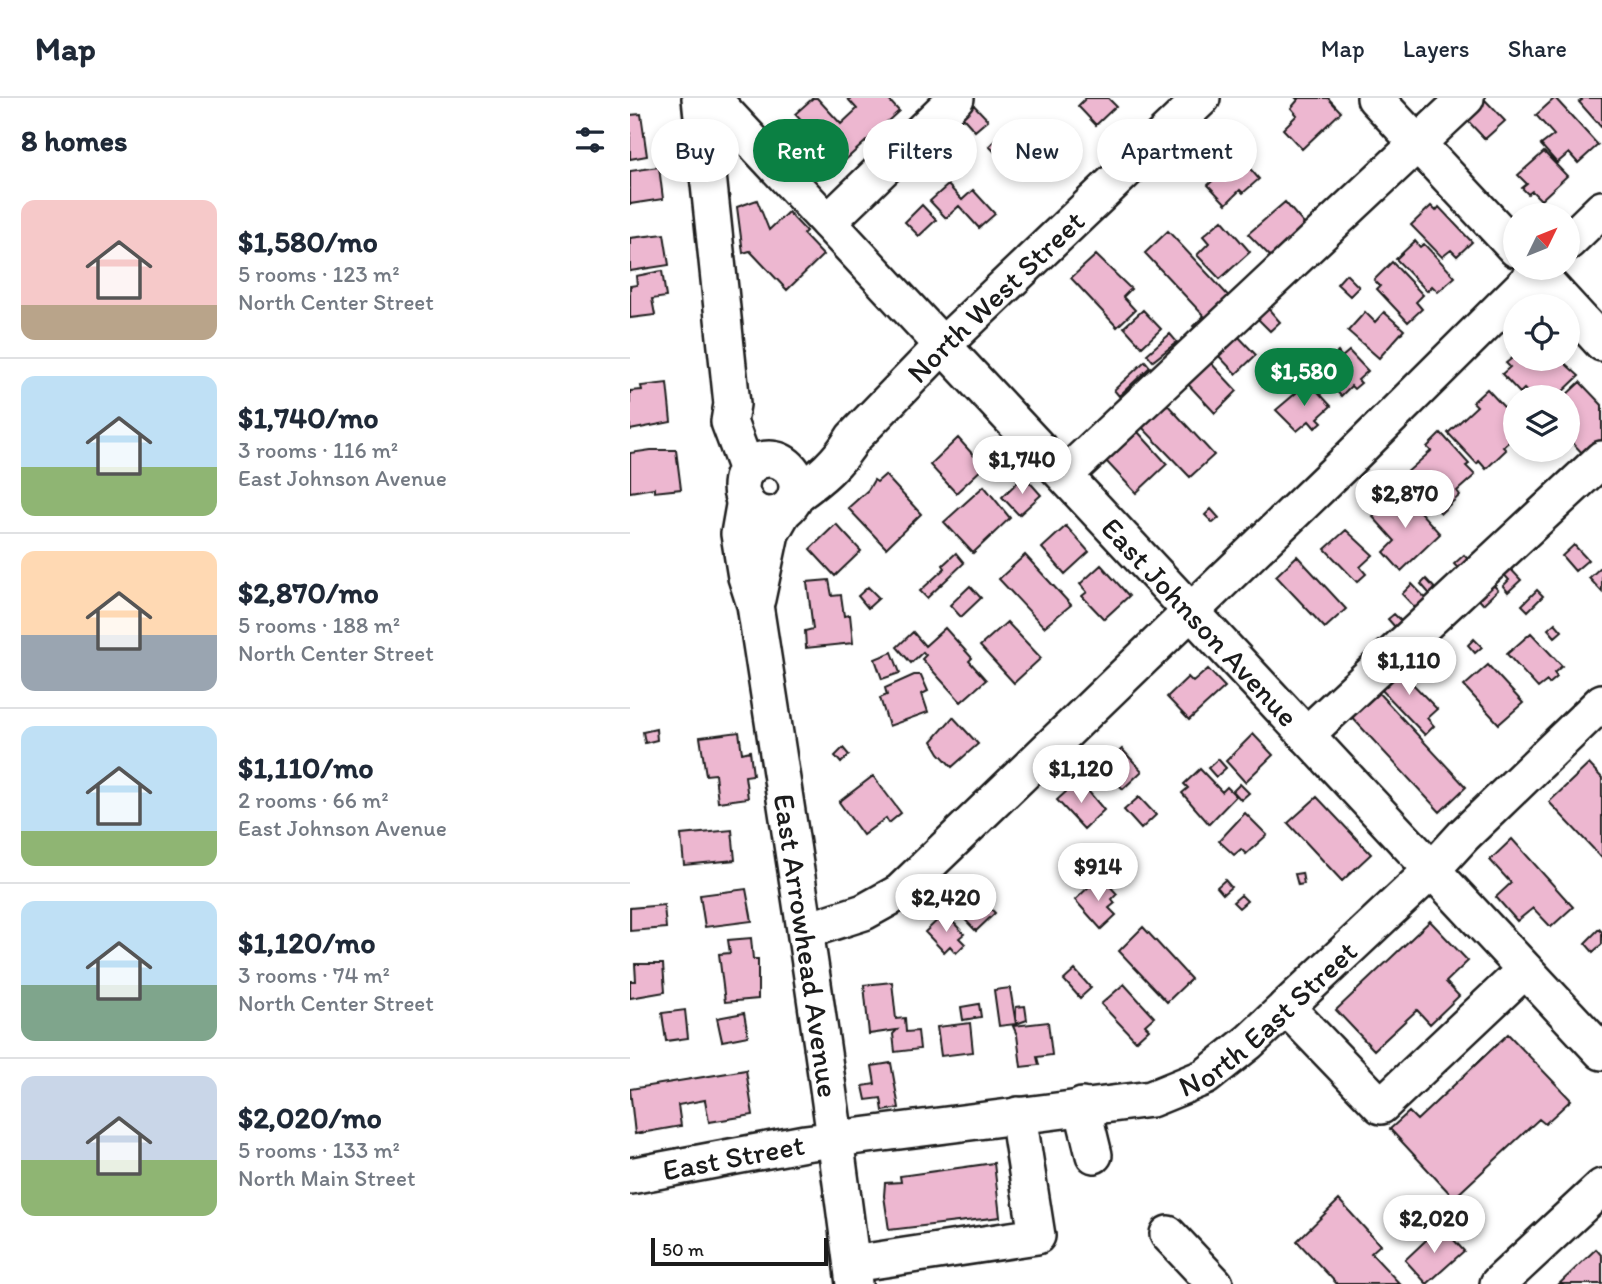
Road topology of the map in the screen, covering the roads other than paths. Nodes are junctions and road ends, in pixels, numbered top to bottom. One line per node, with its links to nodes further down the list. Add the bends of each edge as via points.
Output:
1 (700, 98): 18 (street, via 732,404 748,418)
2 (712, 98): 9 (street, East Johnson Avenue)
3 (956, 98): 9 (street)
4 (1202, 98): 15 (street, North West Street)
5 (1375, 98): 7 (street)
6 (1466, 98): 7 (street)
7 (1417, 143): 11 (street); 17 (street)
8 (1602, 209): 10 (street)
9 (828, 222): 15 (street, East Johnson Avenue)
10 (1580, 230)
11 (1503, 233)
12 (1516, 280): 19 (street)
13 (1546, 280): 14 (street)
14 (1602, 343)
15 (943, 345): 17 (street, East Johnson Avenue); 18 (street, North West Street, via 853,438 823,476)
16 (1602, 459): 21 (street)
17 (1065, 475): 19 (street, East Johnson Avenue)
18 (772, 484): 29 (street, East Arrowhead Avenue, via 771,533 755,605)
19 (1191, 612): 21 (street, East Johnson Avenue); 23 (street, via 900,892 864,912)
20 (1602, 702): 22 (street, North East Street)
21 (1306, 735): 22 (street, East Johnson Avenue)
22 (1432, 870): 24 (street, East Johnson Avenue); 25 (street, North East Street)
23 (814, 928)
24 (1525, 970): 25 (street, via 1381,1106); 26 (street, East Johnson Avenue)
25 (1286, 1007): 27 (street, North East Street, via 1205,1077 1151,1099)
26 (1602, 1052)
27 (1082, 1107): 28 (street, North East Street); 30 (street)
28 (1018, 1115): 29 (street, North East Street); 34 (street, via 1037,1236)
29 (837, 1139): 31 (street, East Street); 34 (street, East Arrowhead Avenue)
30 (1094, 1155)
31 (630, 1175)
32 (1598, 1200): 36 (street)
33 (1168, 1234): 35 (street)
34 (853, 1274)
35 (1215, 1284)
36 (1498, 1284)

